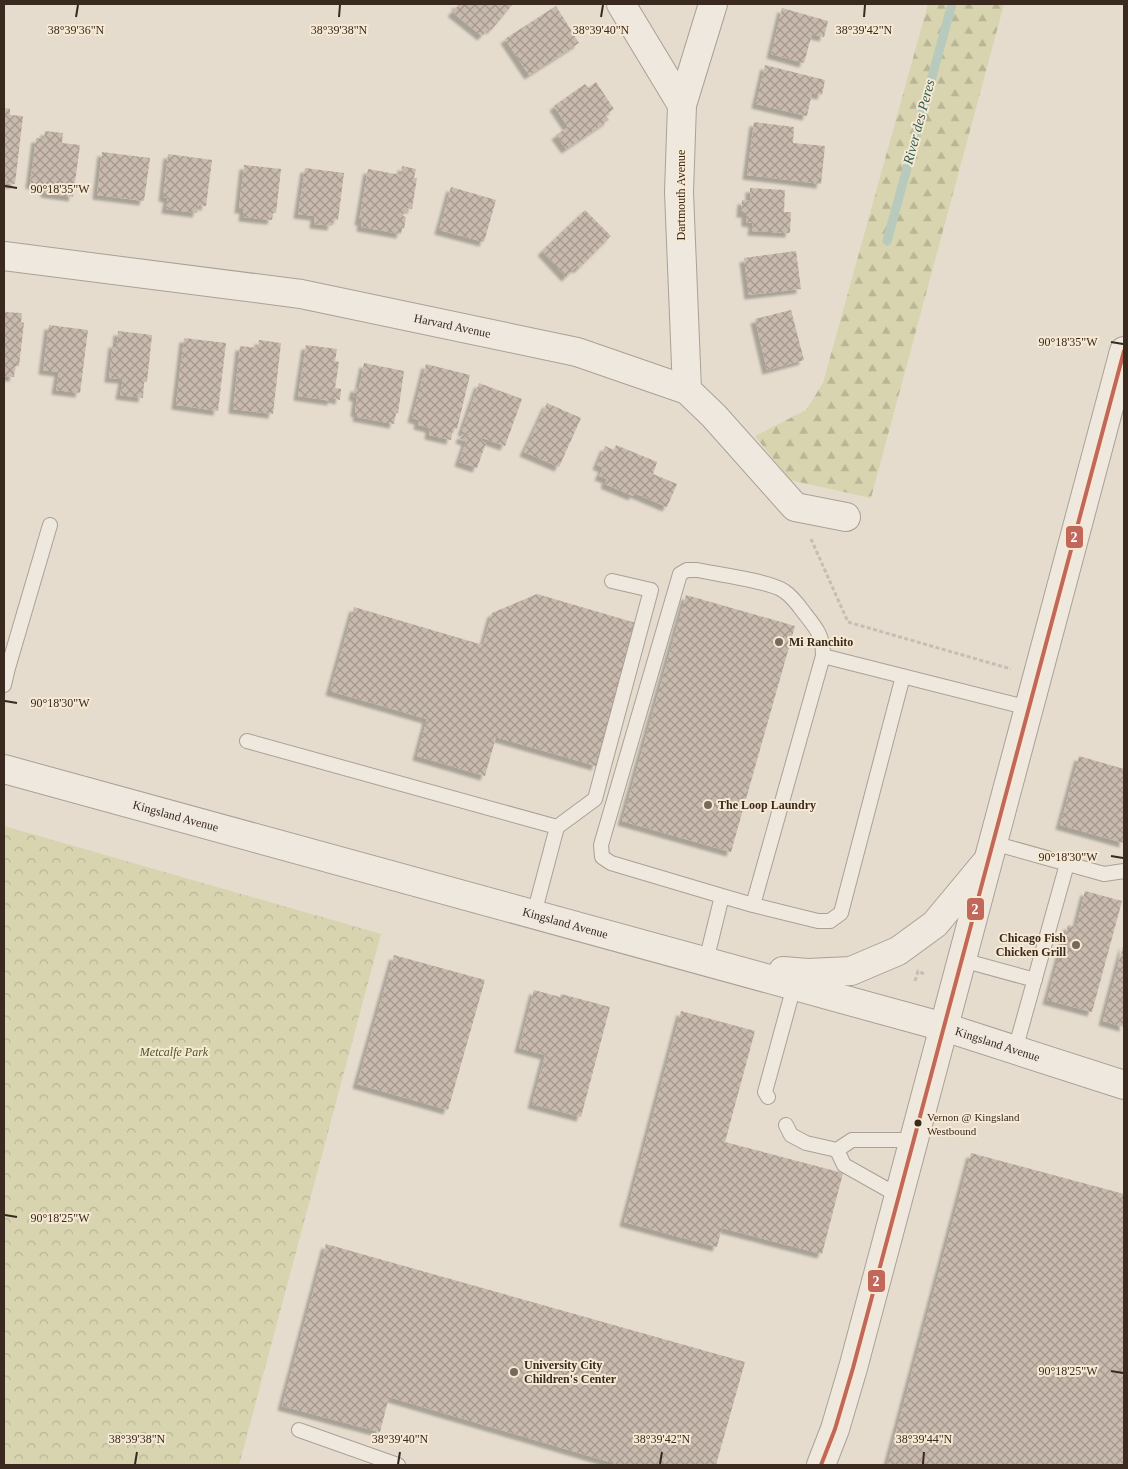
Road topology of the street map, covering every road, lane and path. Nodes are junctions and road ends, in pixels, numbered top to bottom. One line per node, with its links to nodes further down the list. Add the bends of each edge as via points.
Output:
1 (621, 4): 3 (street)
2 (713, 4): 3 (street, Dartmouth Avenue)
3 (682, 104): 6 (street, Dartmouth Avenue, via 678,192)
4 (4, 256): 6 (street, Harvard Avenue, via 301,294 577,352)
5 (1124, 350): 14 (street)
6 (686, 390): 7 (street, Harvard Avenue)
7 (796, 506): 8 (street); 14 (path, via 848,622)
8 (846, 516)
9 (50, 525): 12 (lane)
10 (612, 581): 19 (lane, via 650,590 595,799)
11 (823, 656): 13 (lane); 23 (lane, via 818,630 784,590 697,570 680,574 602,844 602,856 611,862); 24 (lane)
12 (6, 667): 15 (lane)
13 (904, 676): 16 (lane); 24 (lane, via 841,914 830,921 818,921)
14 (1038, 676): 16 (street)
15 (4, 685)
16 (1029, 708): 20 (street)
17 (247, 741): 19 (lane)
18 (4, 769): 25 (street, Kingsland Avenue)
19 (557, 827): 25 (lane)
20 (991, 851): 21 (lane); 26 (street); 27 (street, via 935,924 898,951 851,971 808,973)
21 (1068, 864): 22 (lane, via 1104,874); 30 (lane)
22 (1124, 871)
23 (722, 896): 24 (lane); 27 (lane)
24 (753, 905)
25 (534, 914): 27 (street, Kingsland Avenue)
26 (962, 960): 30 (lane); 32 (street)
27 (714, 964): 31 (street, Kingsland Avenue)
28 (926, 975): 29 (path, via 918,971)
29 (916, 980)
30 (1035, 980): 33 (lane)
31 (794, 986): 32 (street, Kingsland Avenue); 35 (lane, via 765,1092)
32 (944, 1027): 33 (street, Kingsland Avenue); 37 (street)
33 (1015, 1050): 34 (street, Kingsland Avenue)
34 (1124, 1085)
35 (768, 1097)
36 (786, 1125): 38 (lane, via 791,1135 806,1143)
37 (914, 1140): 38 (lane, via 852,1140); 39 (street)
38 (837, 1150): 39 (lane, via 844,1165)
39 (899, 1196): 42 (street, via 853,1368)
40 (299, 1430): 41 (lane)
41 (398, 1465)
42 (821, 1465)

